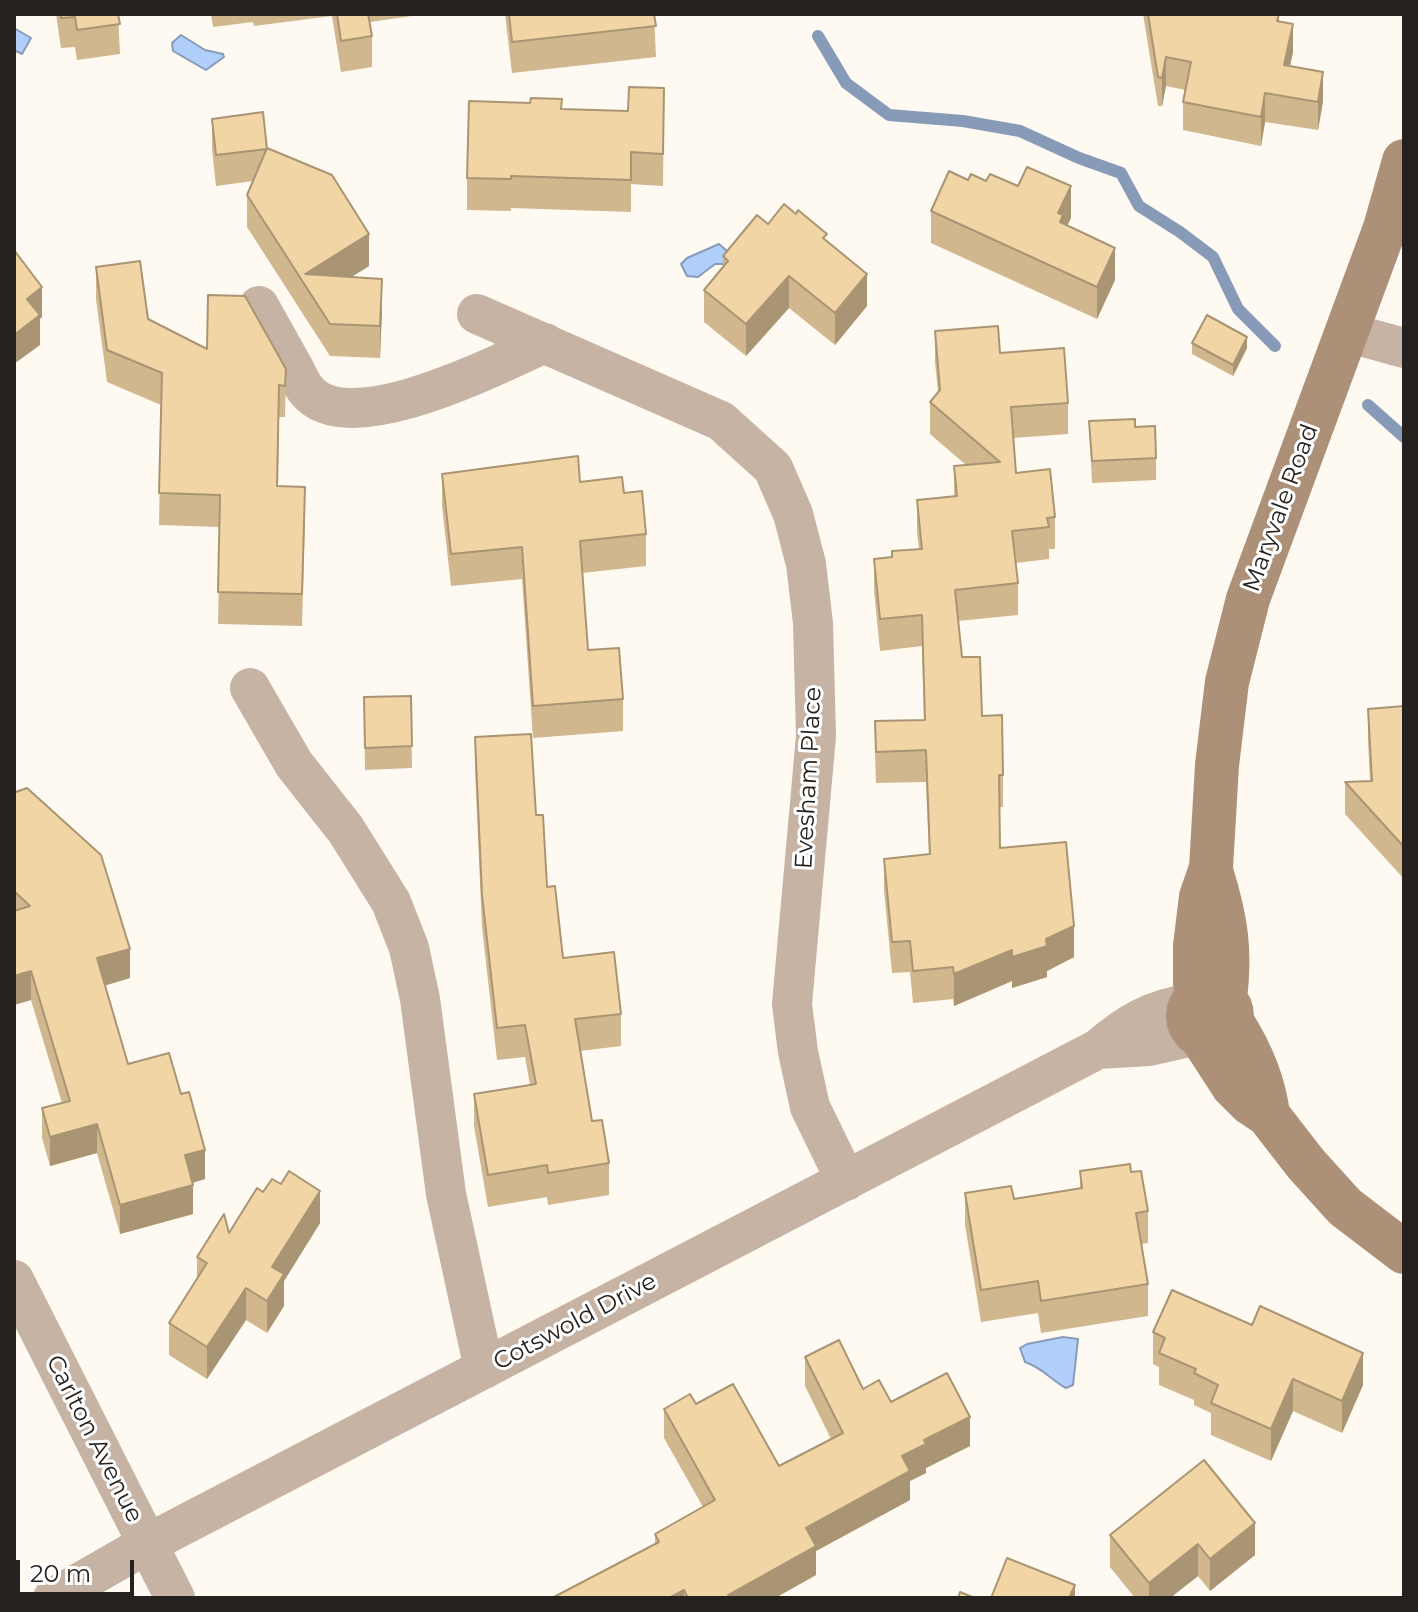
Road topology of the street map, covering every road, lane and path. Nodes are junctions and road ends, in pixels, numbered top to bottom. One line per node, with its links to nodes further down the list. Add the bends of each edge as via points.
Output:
1 (1404, 161): 4 (street, Maryvale Road)
2 (259, 306): 5 (street, via 309,393 331,406 351,408 418,397)
3 (477, 314): 5 (street, Evesham Place)
4 (1346, 332): 6 (street); 8 (street, Maryvale Road, via 1244,613 1227,682 1211,868 1228,939 1229,971)
5 (545, 343): 9 (street, Evesham Place, via 721,421 773,468 793,514 813,623 816,736 792,1004 810,1107)
6 (1404, 348)
7 (250, 688): 12 (street, via 294,764 346,830 391,902 409,948 446,1194)
8 (1208, 1016): 9 (street, Cotswold Drive, via 1161,1009 1142,1016 1098,1049); 10 (street, via 1254,1061 1268,1115 1306,1164 1345,1207)
9 (846, 1181): 12 (street, Cotswold Drive)
10 (1404, 1252)
11 (14, 1280): 13 (street, Carlton Avenue)
12 (484, 1369): 13 (street, Cotswold Drive)
13 (147, 1544): 14 (street, Cotswold Drive); 15 (street, Carlton Avenue)
14 (53, 1598)
15 (175, 1598)

